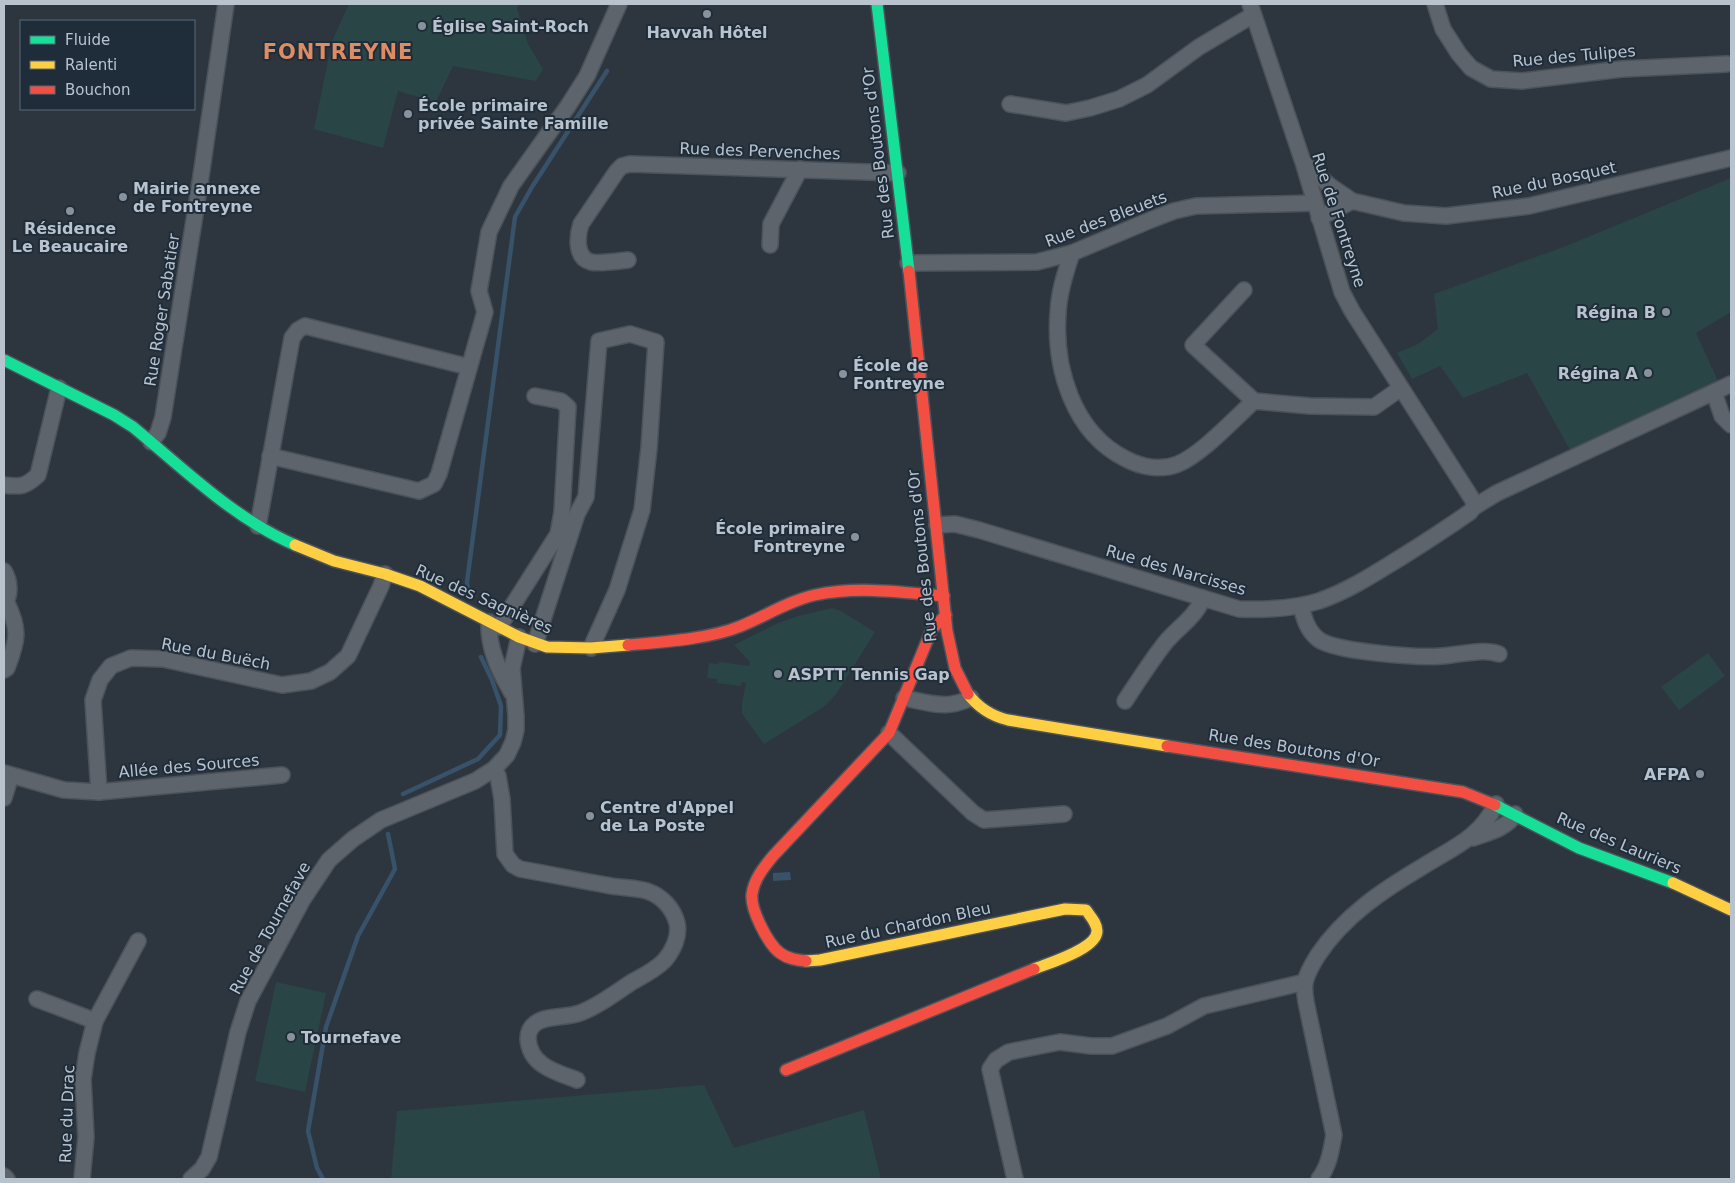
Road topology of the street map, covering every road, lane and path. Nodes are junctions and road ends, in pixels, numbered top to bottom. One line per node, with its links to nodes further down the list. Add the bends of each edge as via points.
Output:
1 (226, 4): 29 (street, Rue Roger Sabatier, via 163,417)
2 (619, 4): 21 (street, via 587,76 511,186 489,232 479,291 485,312)
3 (877, 4): 11 (main road, Rue des Boutons d'Or)
4 (1435, 4): 6 (street, Rue des Tulipes, via 1443,29 1459,54 1471,68 1491,79 1522,81 1622,69)
5 (1251, 10): 7 (street, via 1147,85 1119,98 1066,113); 9 (street, Rue de Fontreyne)
6 (1727, 64)
7 (1010, 104)
8 (1731, 158): 12 (street, Rue du Bosquet, via 1529,206 1464,214 1404,213)
9 (1303, 162): 12 (street, Rue du Bosquet); 13 (street, Rue de Fontreyne)
10 (800, 170): 11 (street, Rue des Pervenches); 15 (street, via 771,224); 17 (street, Rue des Pervenches, via 622,166 581,224 578,246 582,256 591,262)
11 (898, 173): 18 (main road, Rue des Boutons d'Or)
12 (1352, 201): 14 (street)
13 (1315, 203): 14 (street, Rue de Fontreyne); 16 (street, Rue des Bleuets, via 1196,206 1174,211)
14 (1319, 218): 24 (street, Rue de Fontreyne, via 1342,292)
15 (770, 245)
16 (1072, 253): 18 (street, Rue des Bleuets, via 1037,262); 27 (street, via 1062,287 1057,341 1064,378 1075,407 1100,442 1137,465 1158,468 1177,465 1203,448)
17 (628, 260)
18 (908, 263): 33 (main road, Rue des Boutons d'Or)
19 (1244, 290): 27 (street, via 1188,341)
20 (4, 360): 23 (main road, Rue des Sagnières)
21 (469, 367): 30 (street, via 439,474 434,484 426,489 419,491); 30 (street, via 305,326 292,338)
22 (1731, 384): 25 (street)
23 (59, 388): 29 (main road, Rue des Sagnières, via 114,415); 31 (street, via 38,475 20,487)
24 (1401, 388): 27 (street, via 1374,407); 32 (street, Rue de Fontreyne, via 1474,502)
25 (1714, 392): 28 (street, via 1722,416); 32 (street, via 1497,492)
26 (535, 396): 42 (street, via 561,401 568,407 562,512 558,534)
27 (1254, 401)
28 (1731, 425)
29 (151, 442): 34 (main road, Rue des Sagnières, via 204,488)
30 (270, 456): 34 (street)
31 (4, 485)
32 (1474, 507): 40 (street, Rue des Narcisses, via 1438,534 1354,586)
33 (937, 524): 37 (main road, Rue des Boutons d'Or); 38 (street, Rue des Narcisses, via 955,524 978,530)
34 (258, 526): 36 (main road, Rue des Sagnières, via 305,550)
35 (4, 571): 39 (street, via 9,590)
36 (385, 574): 42 (main road, Rue des Sagnières, via 441,596); 56 (street, Rue du Buëch, via 348,656 330,672 311,681 282,685 163,659 131,658 111,666 100,680 92,700)
37 (944, 596): 41 (main road, Rue des Boutons d'Or); 45 (main road, Rue des Sagnières, via 846,591 815,595 788,603 724,632)
38 (1203, 598): 40 (street, Rue des Narcisses, via 1239,608 1265,610); 51 (street, via 1194,616 1167,641)
39 (5, 603): 47 (street, via 14,617 17,635)
40 (1300, 606): 46 (street, via 1305,622 1318,640 1331,645 1416,656 1439,657 1489,651)
41 (946, 615): 48 (main road, Rue du Chardon Bleu, via 932,629); 49 (main road, Rue des Boutons d'Or, via 954,664)
42 (494, 624): 43 (main road, Rue des Sagnières); 50 (street, Rue de Tournefave, via 488,633 493,652)
43 (520, 637): 44 (main road, Rue des Sagnières); 50 (street, Rue de Tournefave, via 512,668)
44 (535, 644): 45 (main road, Rue des Sagnières, via 557,649); 45 (street, via 577,514 586,497 599,341 630,334 656,342 642,510 618,590)
45 (591, 648)
46 (1499, 654)
47 (4, 670)
48 (904, 698): 49 (street, via 942,706 959,704); 52 (main road, Rue du Chardon Bleu)
49 (971, 698): 58 (main road, Rue des Boutons d'Or, via 993,715 1034,725 1417,784 1462,792)
50 (515, 699): 53 (street, Rue de Tournefave, via 513,742 507,755)
51 (1125, 701)
52 (889, 733): 59 (street, via 984,820); 67 (main road, Rue du Chardon Bleu, via 773,856 758,877 752,890 753,905 774,949 792,960 820,960 1076,908 1086,910 1094,920 1098,928 1097,937 1078,951)
53 (494, 769): 68 (street, via 502,799 505,854 512,865 646,891 668,904 678,926 672,950 653,970 591,1008 545,1019 530,1028 529,1044 538,1062); 70 (street, Rue de Tournefave, via 475,781 381,820 329,860 303,900 248,1001 209,1157)
54 (8, 774): 56 (street, Allée des Sources, via 64,790); 57 (street)
55 (282, 775): 56 (street, Allée des Sources)
56 (99, 792)
57 (4, 798)
58 (1496, 804): 60 (main road, Rue des Lauriers); 61 (street, via 1488,820)
59 (1064, 814)
60 (1515, 814): 61 (street, via 1512,820 1499,828); 62 (main road, Rue des Lauriers, via 1577,847 1699,894)
61 (1469, 839): 64 (street, via 1386,889 1350,918 1334,933 1312,964)
62 (1731, 910)
63 (138, 941): 66 (street, Rue du Drac)
64 (1305, 982): 73 (street, via 1204,1006 1167,1026 1112,1046 1060,1042 1009,1052 996,1060 990,1069); 74 (street, via 1306,1002 1334,1135 1325,1171)
65 (37, 999): 66 (street)
66 (95, 1021): 72 (street, Rue du Drac, via 83,1079 86,1137)
67 (786, 1070)
68 (577, 1080)
69 (4, 1176): 71 (street)
70 (201, 1176)
71 (7, 1179)
72 (82, 1179)
73 (1015, 1179)
74 (1319, 1179)

